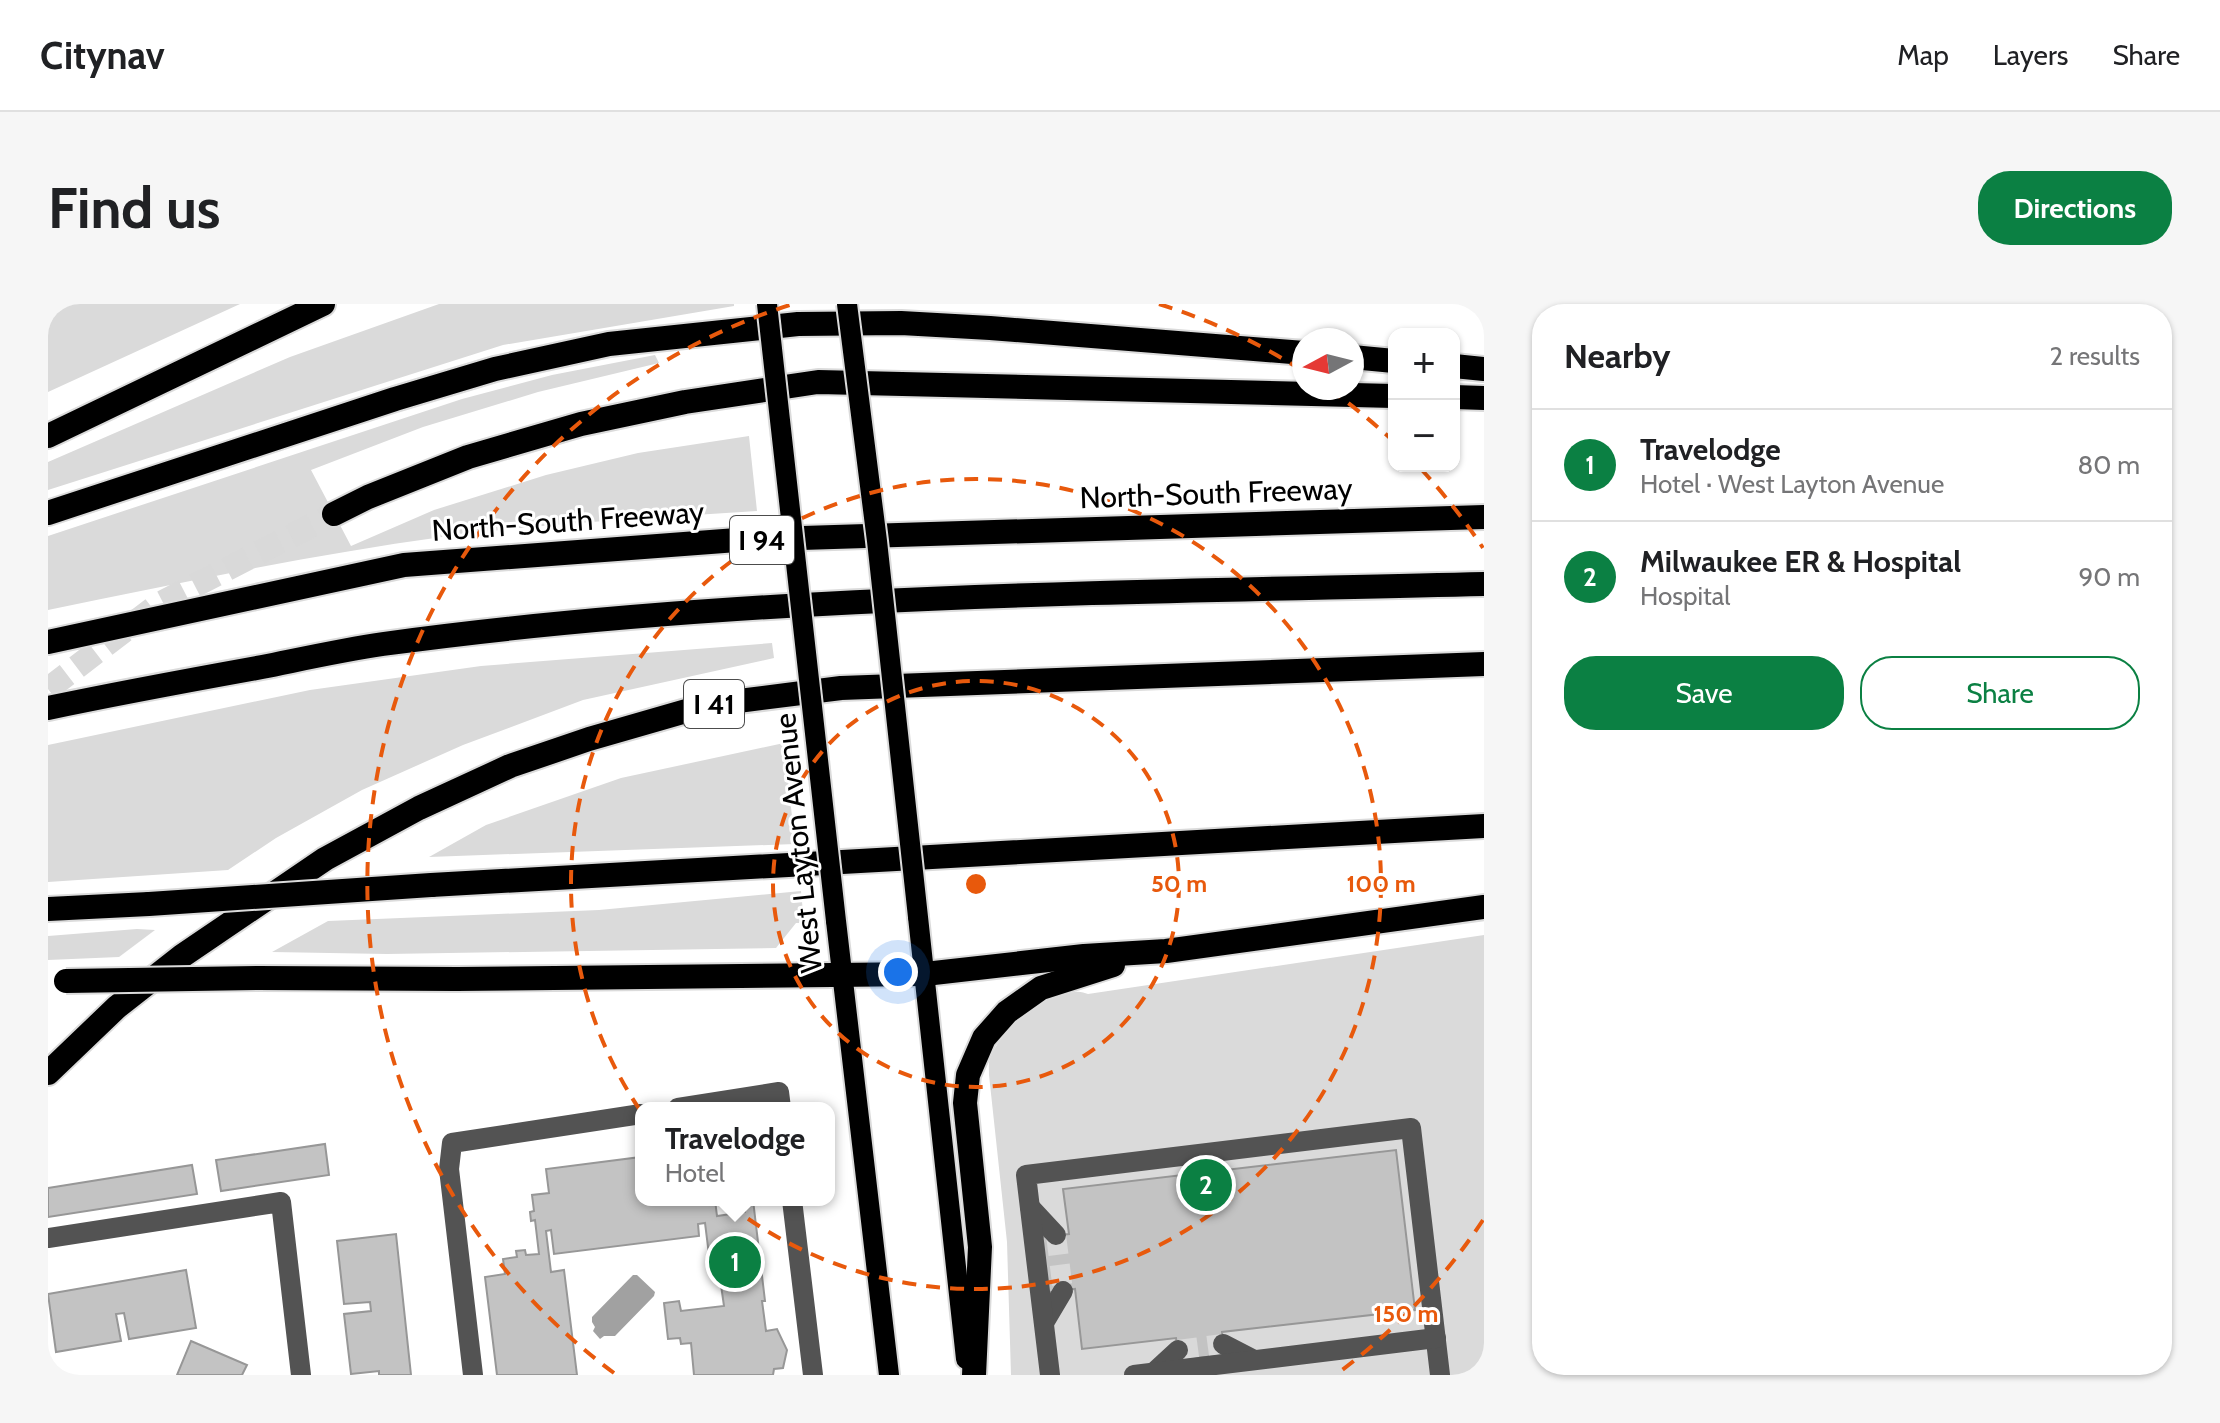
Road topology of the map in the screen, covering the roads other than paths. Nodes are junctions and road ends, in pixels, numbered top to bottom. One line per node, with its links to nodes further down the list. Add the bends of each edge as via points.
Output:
1 (323, 304): 12 (highway)
2 (767, 304): 24 (main road, West Layton Avenue, bridge)
3 (847, 304): 25 (main road, bridge)
4 (1292, 352): 13 (highway, via 901,323 798,324 609,344 495,369 395,399)
5 (1364, 358): 6 (highway)
6 (1388, 360)
7 (1460, 367): 8 (highway)
8 (1484, 369)
9 (1388, 396): 14 (highway, via 818,382 581,424 468,457)
10 (1460, 397): 11 (highway)
11 (1484, 398)
12 (48, 436)
13 (48, 513)
14 (334, 514)
15 (1484, 517): 17 (highway, North-South Freeway / I 94, via 737,540 404,565)
16 (1484, 584): 19 (highway, I 94, via 731,609 381,644)
17 (48, 642)
18 (1484, 664): 27 (highway, I 41, via 841,688 707,705 510,766 325,859 182,956 117,1007)
19 (48, 708)
20 (1484, 826): 22 (highway, bridge)
21 (1484, 907): 23 (highway)
22 (48, 909)
23 (1166, 951): 25 (highway); 46 (highway, via 1041,988 1007,1012 984,1038 968,1075 965,1103 980,1247)
24 (843, 974): 25 (highway); 26 (highway, bridge); 45 (main road, West Layton Avenue)
25 (925, 974): 46 (main road)
26 (57, 981)
27 (48, 1073)
28 (716, 1102): 29 (lane, via 779,1092)
29 (780, 1102)
30 (635, 1115): 43 (lane, via 452,1143 449,1169)
31 (793, 1206): 44 (lane)
32 (1030, 1207): 33 (lane); 36 (lane); 37 (lane, via 1026,1175 1411,1128)
33 (1056, 1235)
34 (48, 1238): 42 (lane, via 281,1202)
35 (1063, 1291): 36 (lane)
36 (1044, 1323): 47 (lane)
37 (1436, 1338): 40 (lane); 48 (lane)
38 (1223, 1344): 40 (lane)
39 (1178, 1350): 41 (lane)
40 (1254, 1360): 41 (lane)
41 (1144, 1374)
42 (301, 1375)
43 (473, 1375)
44 (813, 1375)
45 (889, 1375)
46 (971, 1375)
47 (1050, 1375)
48 (1440, 1375)

